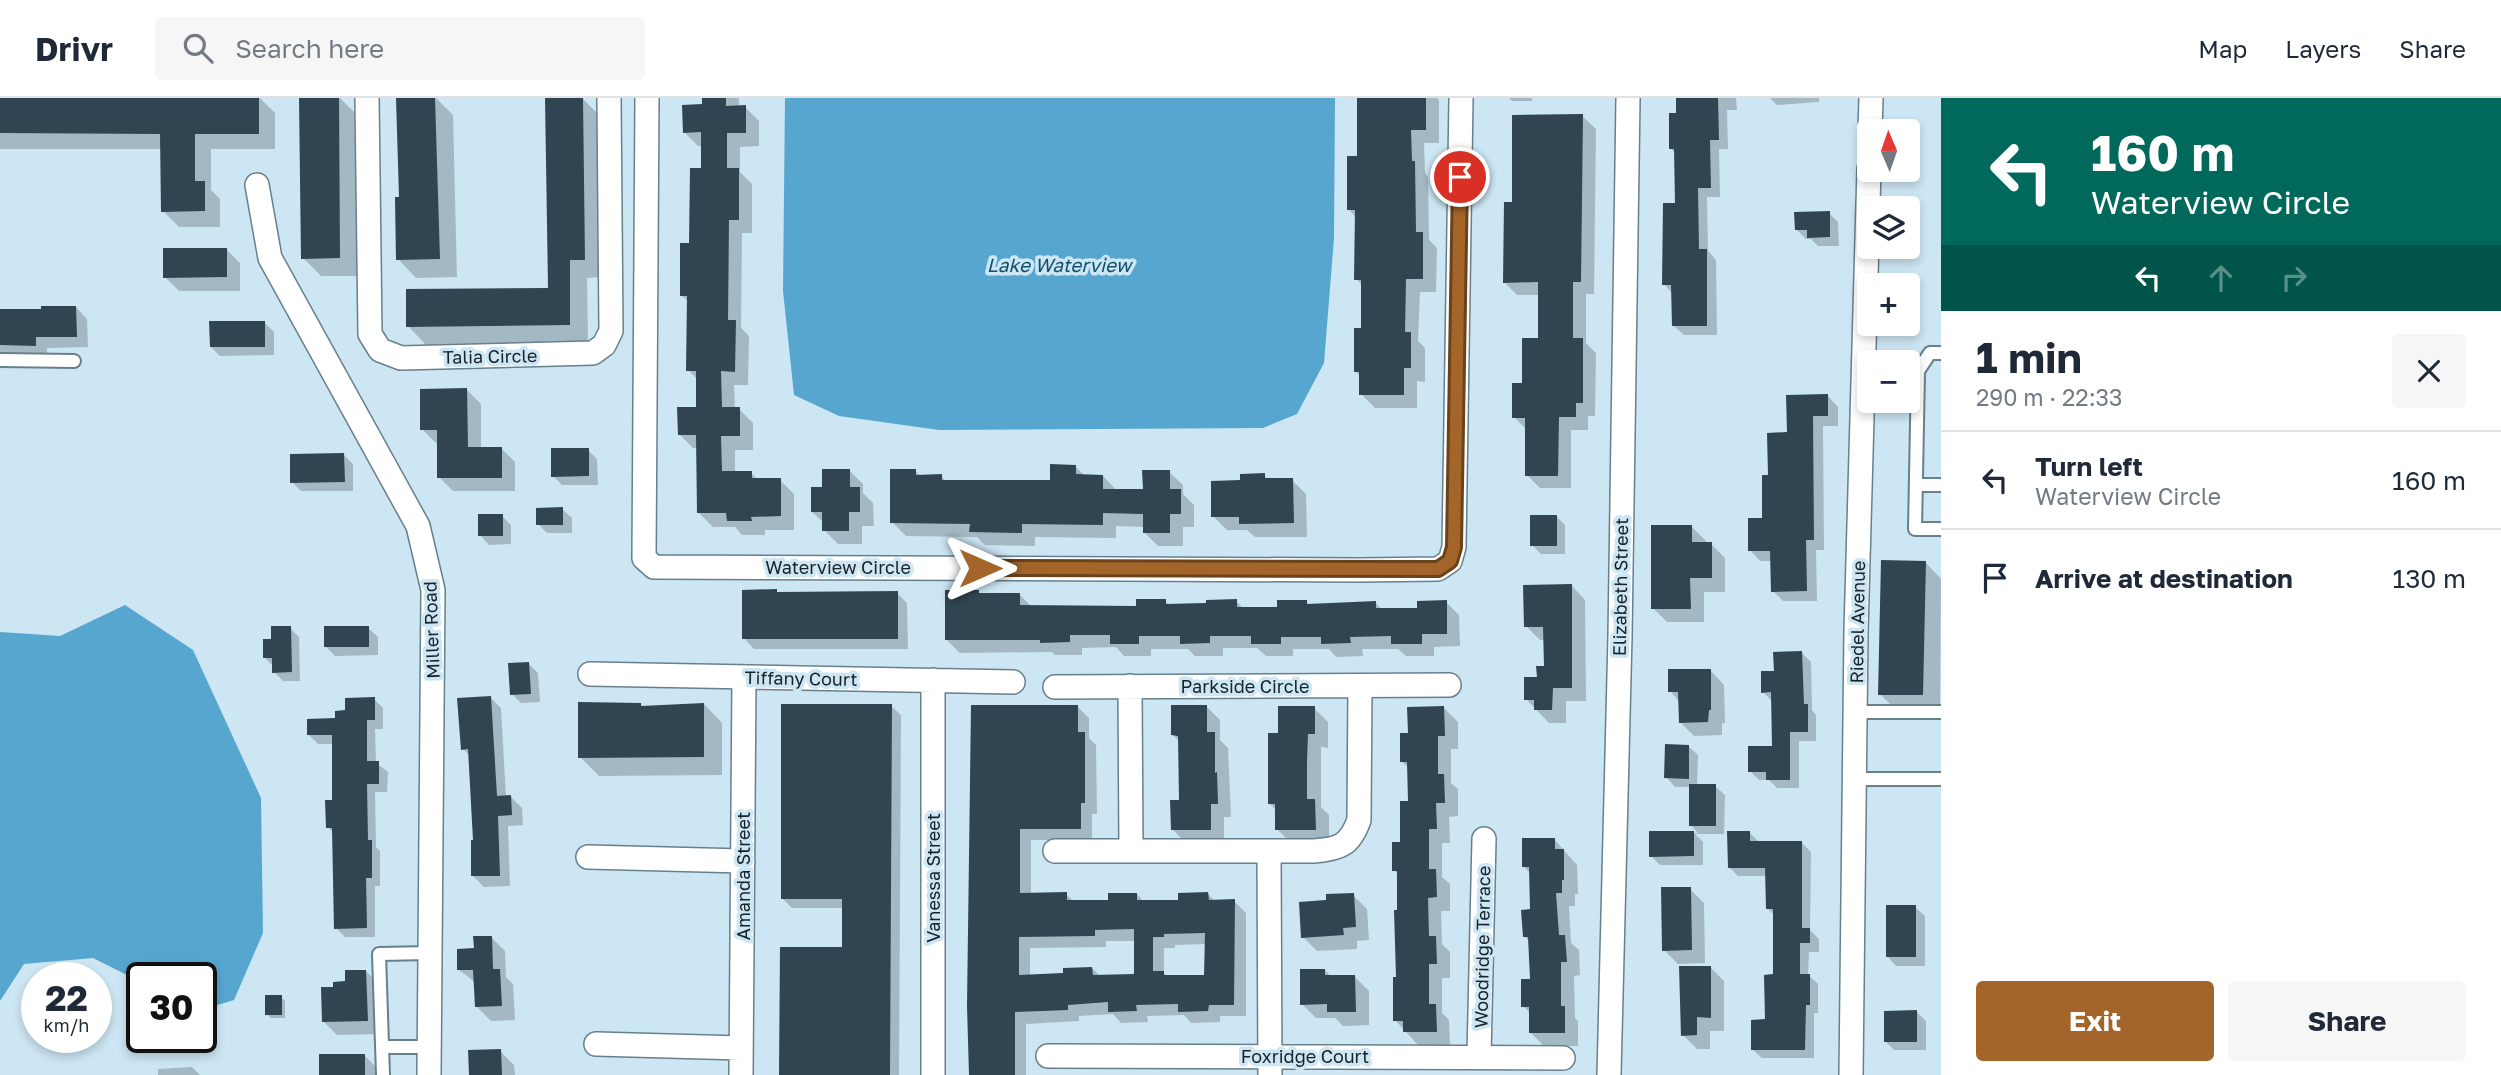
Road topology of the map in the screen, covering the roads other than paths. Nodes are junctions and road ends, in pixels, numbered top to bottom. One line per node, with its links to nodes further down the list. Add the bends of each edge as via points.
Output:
1 (367, 98): 2 (street, Talia Circle, via 370,334 380,350 401,358 593,353 604,345 611,331)
2 (609, 98)
3 (647, 98): 4 (street, Waterview Circle, via 644,558 654,567 1346,570 1438,569 1450,561 1454,547)
4 (1461, 98)
5 (1628, 98): 47 (street, Elizabeth Street)
6 (1871, 98): 7 (street)
7 (1870, 119)
8 (1869, 182): 24 (street, Riedel Avenue)
9 (257, 185): 34 (street, Miller Road, via 270,258 418,526 433,590)
10 (1941, 353): 13 (lane, via 1930,353 1918,371)
11 (0, 360): 12 (lane)
12 (74, 361)
13 (1916, 485): 14 (lane); 15 (lane, via 1915,529)
14 (1941, 485)
15 (1941, 529)
16 (590, 674): 17 (street, Tiffany Court)
17 (744, 677): 18 (street, Tiffany Court); 33 (street, Amanda Street)
18 (933, 680): 19 (street, Tiffany Court); 46 (street, Vanessa Street)
19 (1013, 682)
20 (1449, 685): 22 (street, Parkside Circle)
21 (1130, 686): 22 (street, Parkside Circle); 23 (street, Parkside Circle); 30 (street)
22 (1360, 686): 31 (street, via 1359,820 1354,834 1332,850)
23 (1055, 687)
24 (1856, 712): 25 (lane); 26 (street, Riedel Avenue)
25 (1941, 712)
26 (1855, 779): 27 (lane); 48 (street, Riedel Avenue)
27 (1941, 779)
28 (1484, 839): 40 (street, Woodridge Terrace)
29 (1055, 851): 30 (street)
30 (1131, 851): 31 (street)
31 (1269, 852): 42 (street)
32 (588, 857): 33 (street)
33 (743, 861): 38 (street, Amanda Street)
34 (430, 953): 36 (lane, via 379,954); 37 (street, Miller Road)
35 (596, 1044): 38 (street)
36 (382, 1047): 37 (lane); 43 (lane)
37 (429, 1047): 44 (street, Miller Road)
38 (741, 1048): 45 (street, Amanda Street)
39 (1048, 1056): 42 (street, Foxridge Court)
40 (1479, 1056): 41 (street, Foxridge Court); 42 (street, Foxridge Court)
41 (1563, 1058)
42 (1270, 1065)
43 (383, 1075)
44 (429, 1075)
45 (741, 1075)
46 (933, 1075)
47 (1609, 1075)
48 (1851, 1075)

